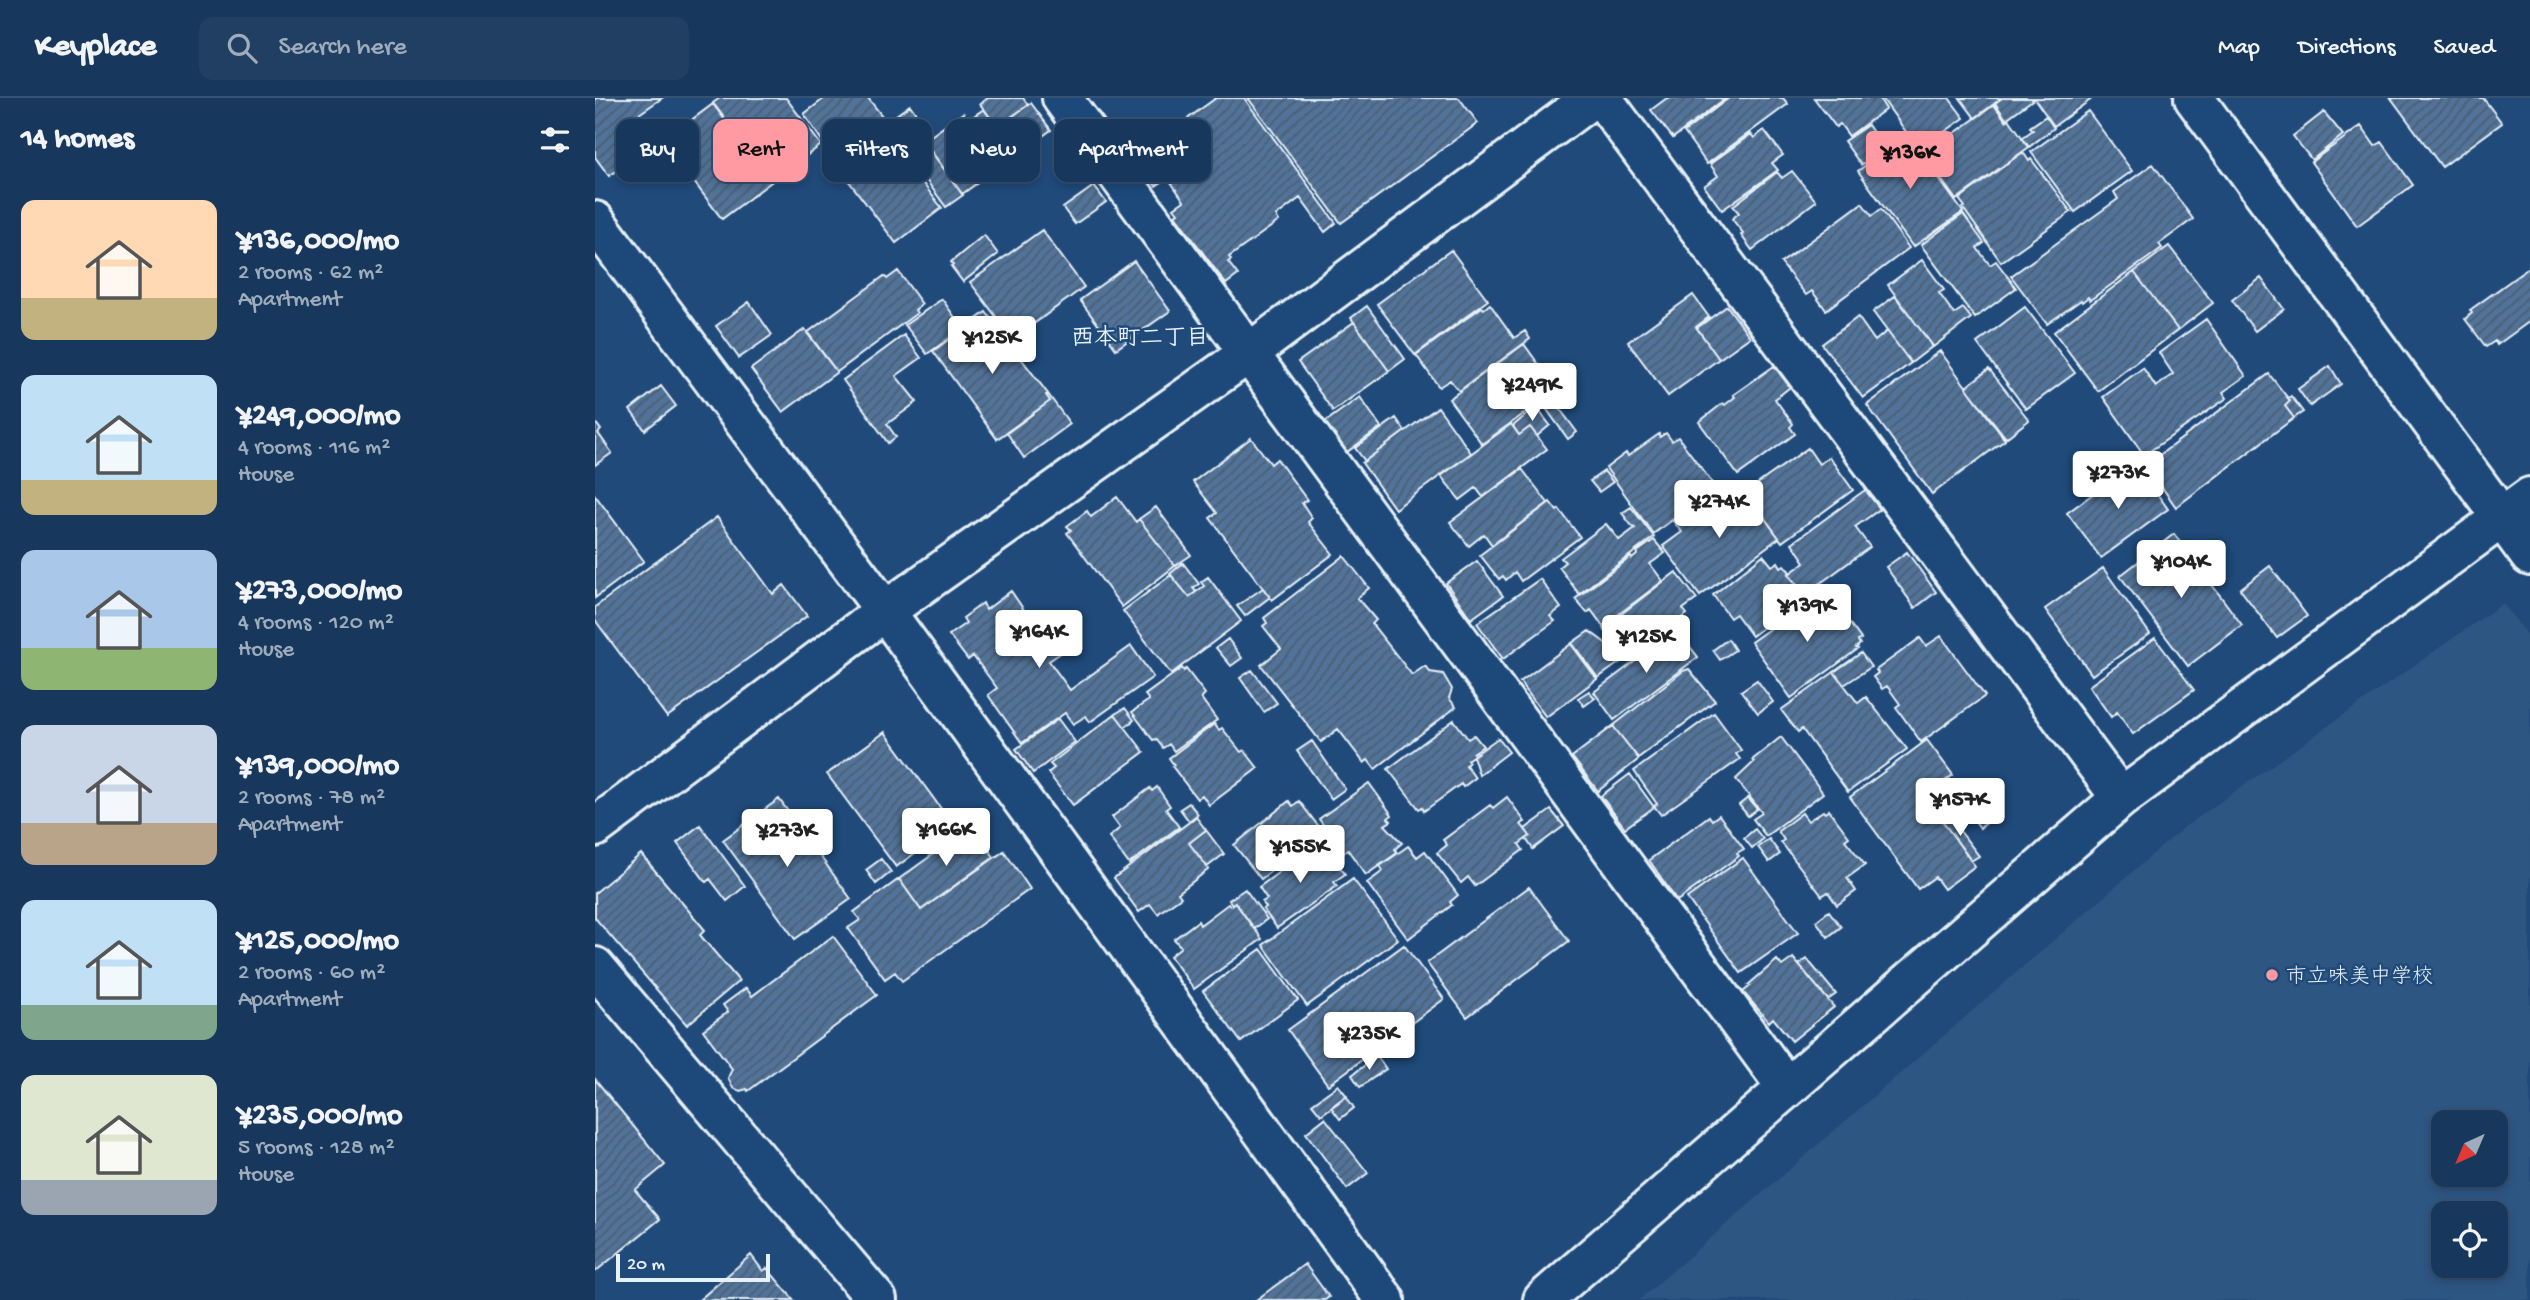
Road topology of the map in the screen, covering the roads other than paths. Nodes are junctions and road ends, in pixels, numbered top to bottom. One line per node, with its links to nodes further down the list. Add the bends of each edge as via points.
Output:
1 (1062, 98): 6 (street)
2 (1592, 98): 6 (street)
3 (1602, 98): 10 (street)
4 (2194, 98): 7 (street)
5 (595, 221): 9 (street)
6 (1249, 354): 9 (street); 13 (street)
7 (2516, 507): 8 (street); 10 (street)
8 (2530, 556)
9 (885, 611): 11 (street); 15 (street)
10 (2122, 798): 13 (street)
11 (595, 827)
12 (595, 967): 14 (street)
13 (1787, 1088): 16 (street)
14 (877, 1300)
15 (1385, 1300)
16 (1543, 1300)

